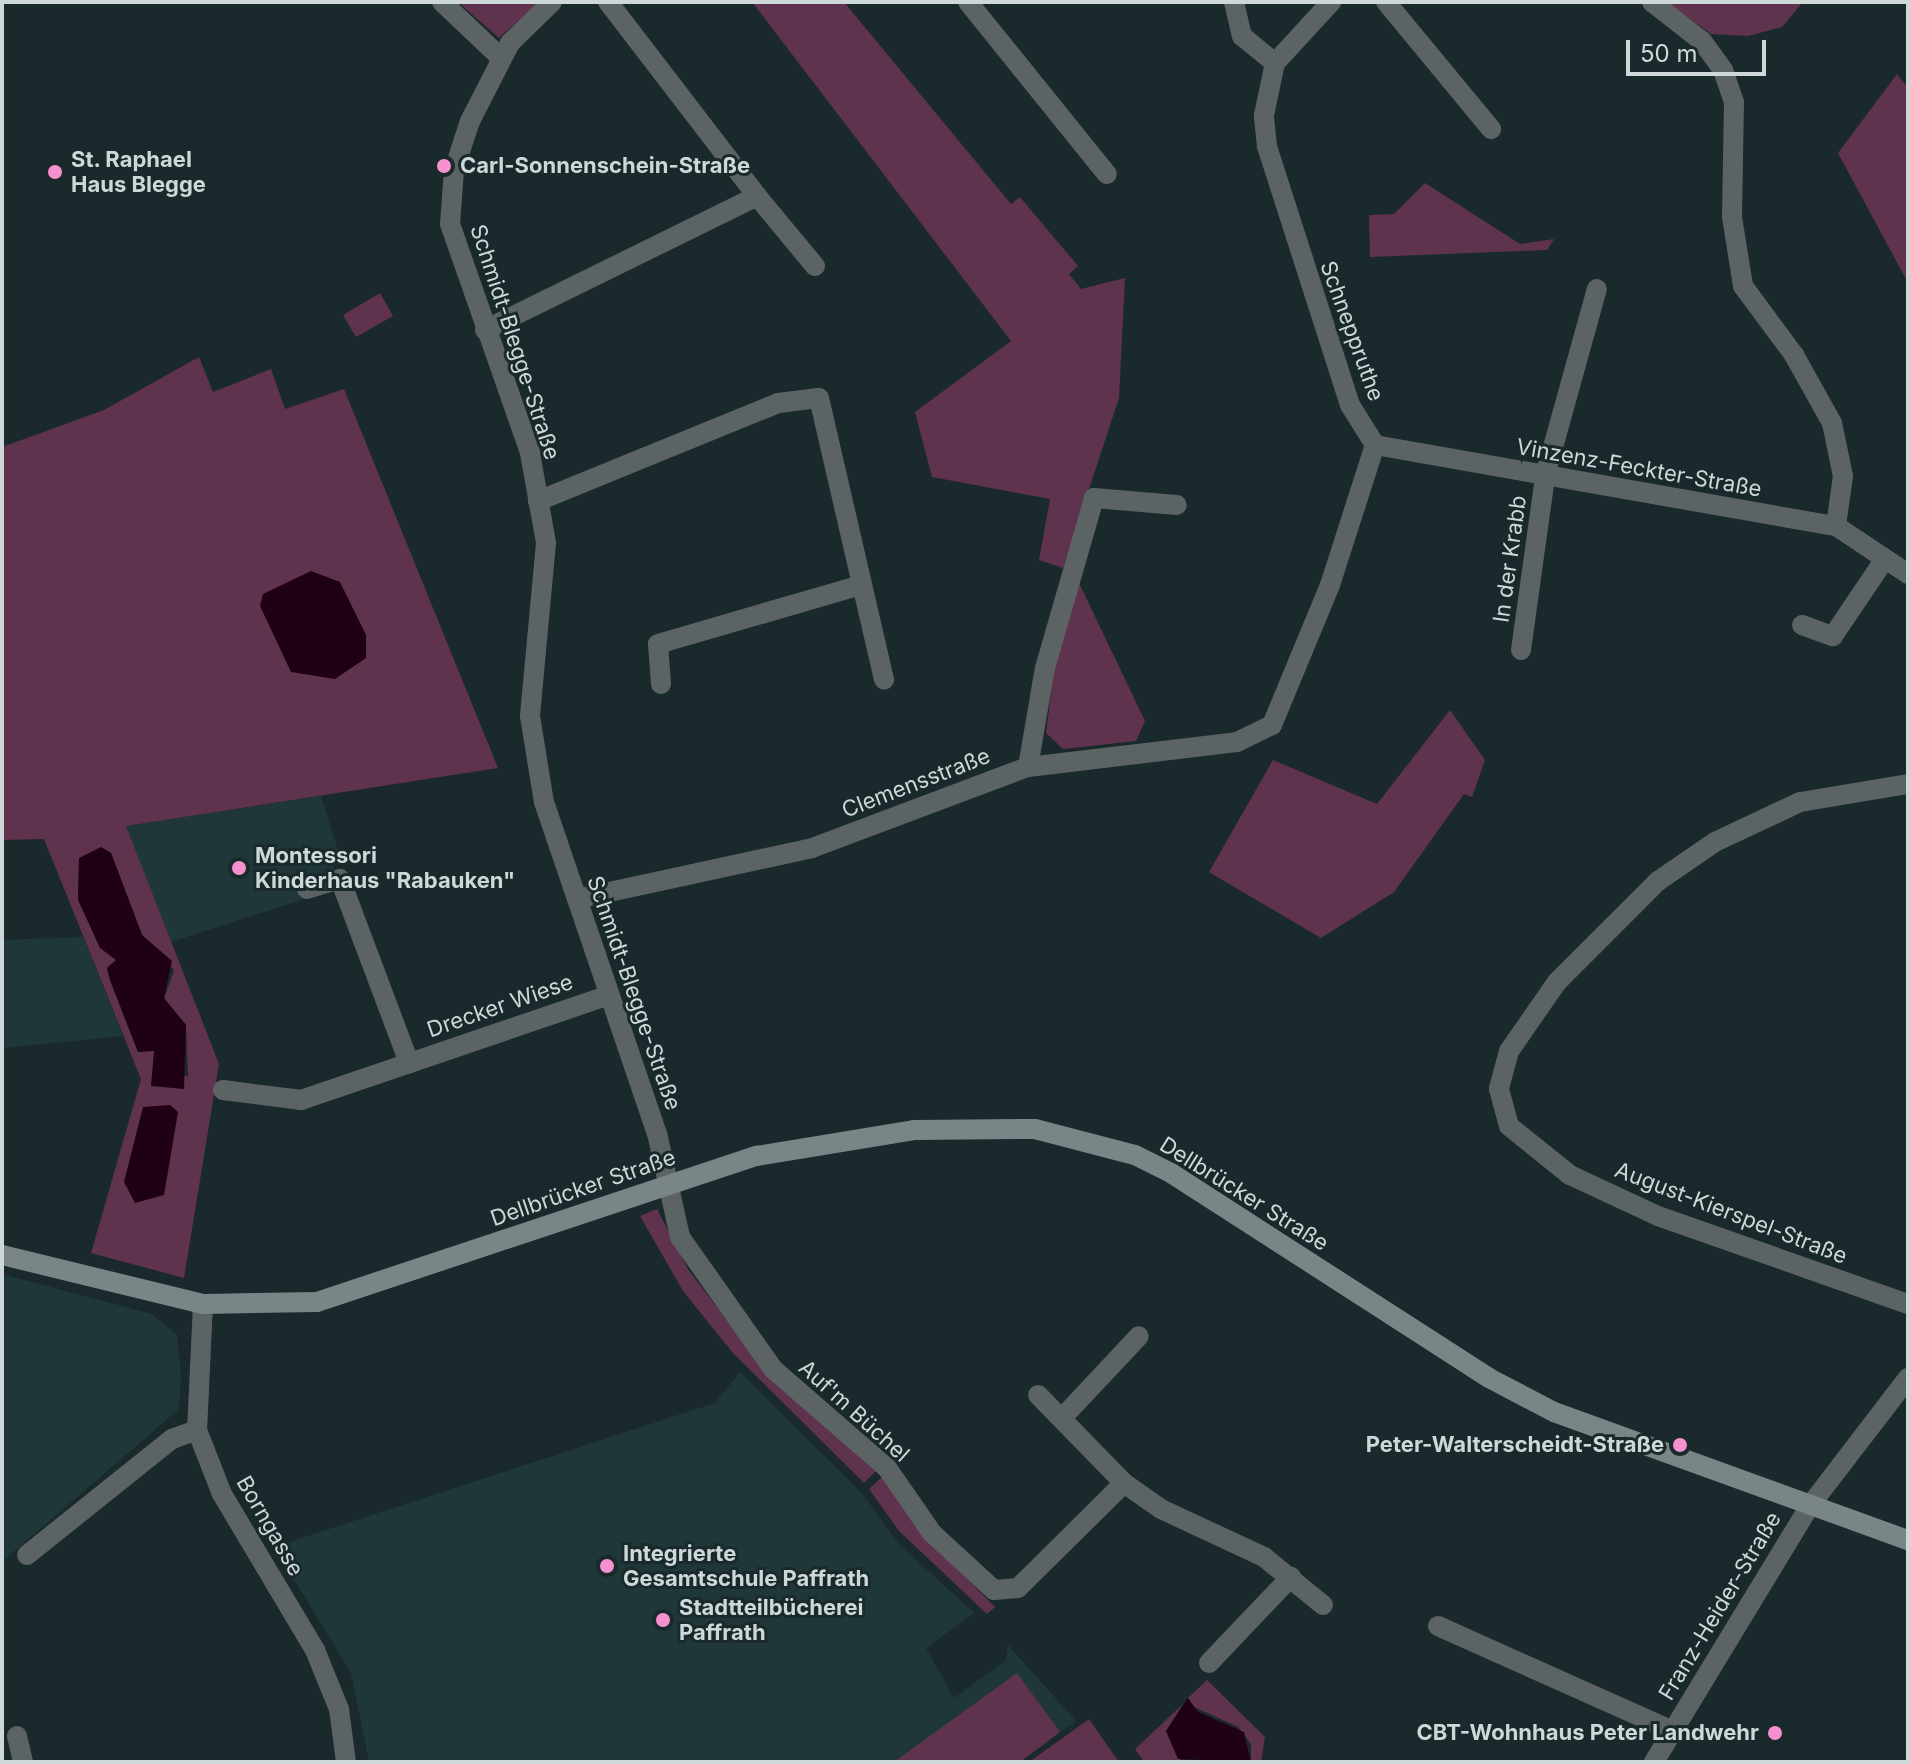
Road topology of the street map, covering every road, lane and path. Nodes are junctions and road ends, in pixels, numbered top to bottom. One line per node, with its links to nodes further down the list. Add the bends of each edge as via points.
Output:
1 (442, 2): 9 (street)
2 (552, 2): 9 (street, Schmidt-Blegge-Straße)
3 (608, 2): 13 (street)
4 (968, 2): 12 (street)
5 (1234, 2): 10 (street, via 1242,36)
6 (1331, 2): 10 (street)
7 (1386, 2): 11 (street)
8 (1652, 2): 21 (street, via 1702,41 1726,80 1737,140 1732,217 1743,286 1794,355 1832,423 1843,476)
9 (500, 57): 16 (street, Schmidt-Blegge-Straße, via 454,170 450,224)
10 (1275, 63): 17 (street, Schneppruthe, via 1264,115 1267,146 1345,390)
11 (1491, 129)
12 (1107, 174)
13 (757, 196): 14 (street); 16 (street)
14 (815, 266)
15 (1597, 289): 18 (street, In der Krabb)
16 (485, 330): 19 (street, Schmidt-Blegge-Straße, via 530,453)
17 (1375, 445): 18 (street, Vinzenz-Feckter-Straße); 29 (street, Clemensstraße, via 1330,585 1272,725 1237,742)
18 (1545, 476): 21 (street, Vinzenz-Feckter-Straße); 26 (street, In der Krabb)
19 (538, 501): 24 (street, via 778,403 819,398); 32 (street, Schmidt-Blegge-Straße, via 546,579 530,716 534,754)
20 (1177, 505): 29 (street, via 1094,498 1045,668)
21 (1836, 526): 22 (street, Vinzenz-Feckter-Straße)
22 (1885, 559): 23 (street, Vinzenz-Feckter-Straße); 25 (street, via 1833,636)
23 (1908, 574)
24 (857, 586): 27 (street); 28 (street, via 658,644)
25 (1802, 625)
26 (1521, 650)
27 (884, 680)
28 (661, 684)
29 (1028, 767): 32 (street, Clemensstraße, via 812,848)
30 (1908, 784): 39 (street, August-Kierspel-Straße, via 1800,802 1715,842 1658,881 1548,994 1509,1051 1499,1089 1515,1134 1570,1175 1673,1222)
31 (307, 889): 34 (street, Drecker Wiese, via 340,879)
32 (577, 899): 33 (street, Schmidt-Blegge-Straße)
33 (607, 996): 34 (street, Drecker Wiese); 36 (street, Schmidt-Blegge-Straße, via 657,1133)
34 (409, 1063): 35 (street, Drecker Wiese, via 301,1100)
35 (223, 1090)
36 (665, 1185): 38 (main road, Dellbrücker Straße, via 317,1302); 45 (street, Auf'm Büchel, via 693,1261 773,1369 887,1468 932,1533 982,1584 1018,1588); 46 (main road, Dellbrücker Straße, via 798,1147 914,1130 1035,1129 1085,1139 1171,1173 1466,1364 1554,1412)
37 (2, 1255): 38 (main road, Dellbrücker Straße)
38 (203, 1304): 44 (street, Borngasse)
39 (1908, 1304)
40 (1139, 1336): 43 (street)
41 (1908, 1378): 46 (street)
42 (1038, 1395): 43 (street)
43 (1062, 1418): 45 (street)
44 (197, 1430): 48 (street, via 172,1439); 56 (street, Borngasse, via 222,1494 315,1650 339,1709)
45 (1124, 1483): 49 (street)
46 (1809, 1507): 47 (main road, Dellbrücker Straße); 53 (street, Franz-Heider-Straße)
47 (1908, 1540)
48 (27, 1555)
49 (1291, 1577): 50 (street); 52 (street)
50 (1323, 1605)
51 (1438, 1626): 53 (street, Franz-Heider-Straße)
52 (1209, 1663)
53 (1673, 1731): 57 (street, Franz-Heider-Straße)
54 (17, 1736): 55 (street)
55 (23, 1762)
56 (346, 1762)
57 (1654, 1762)

